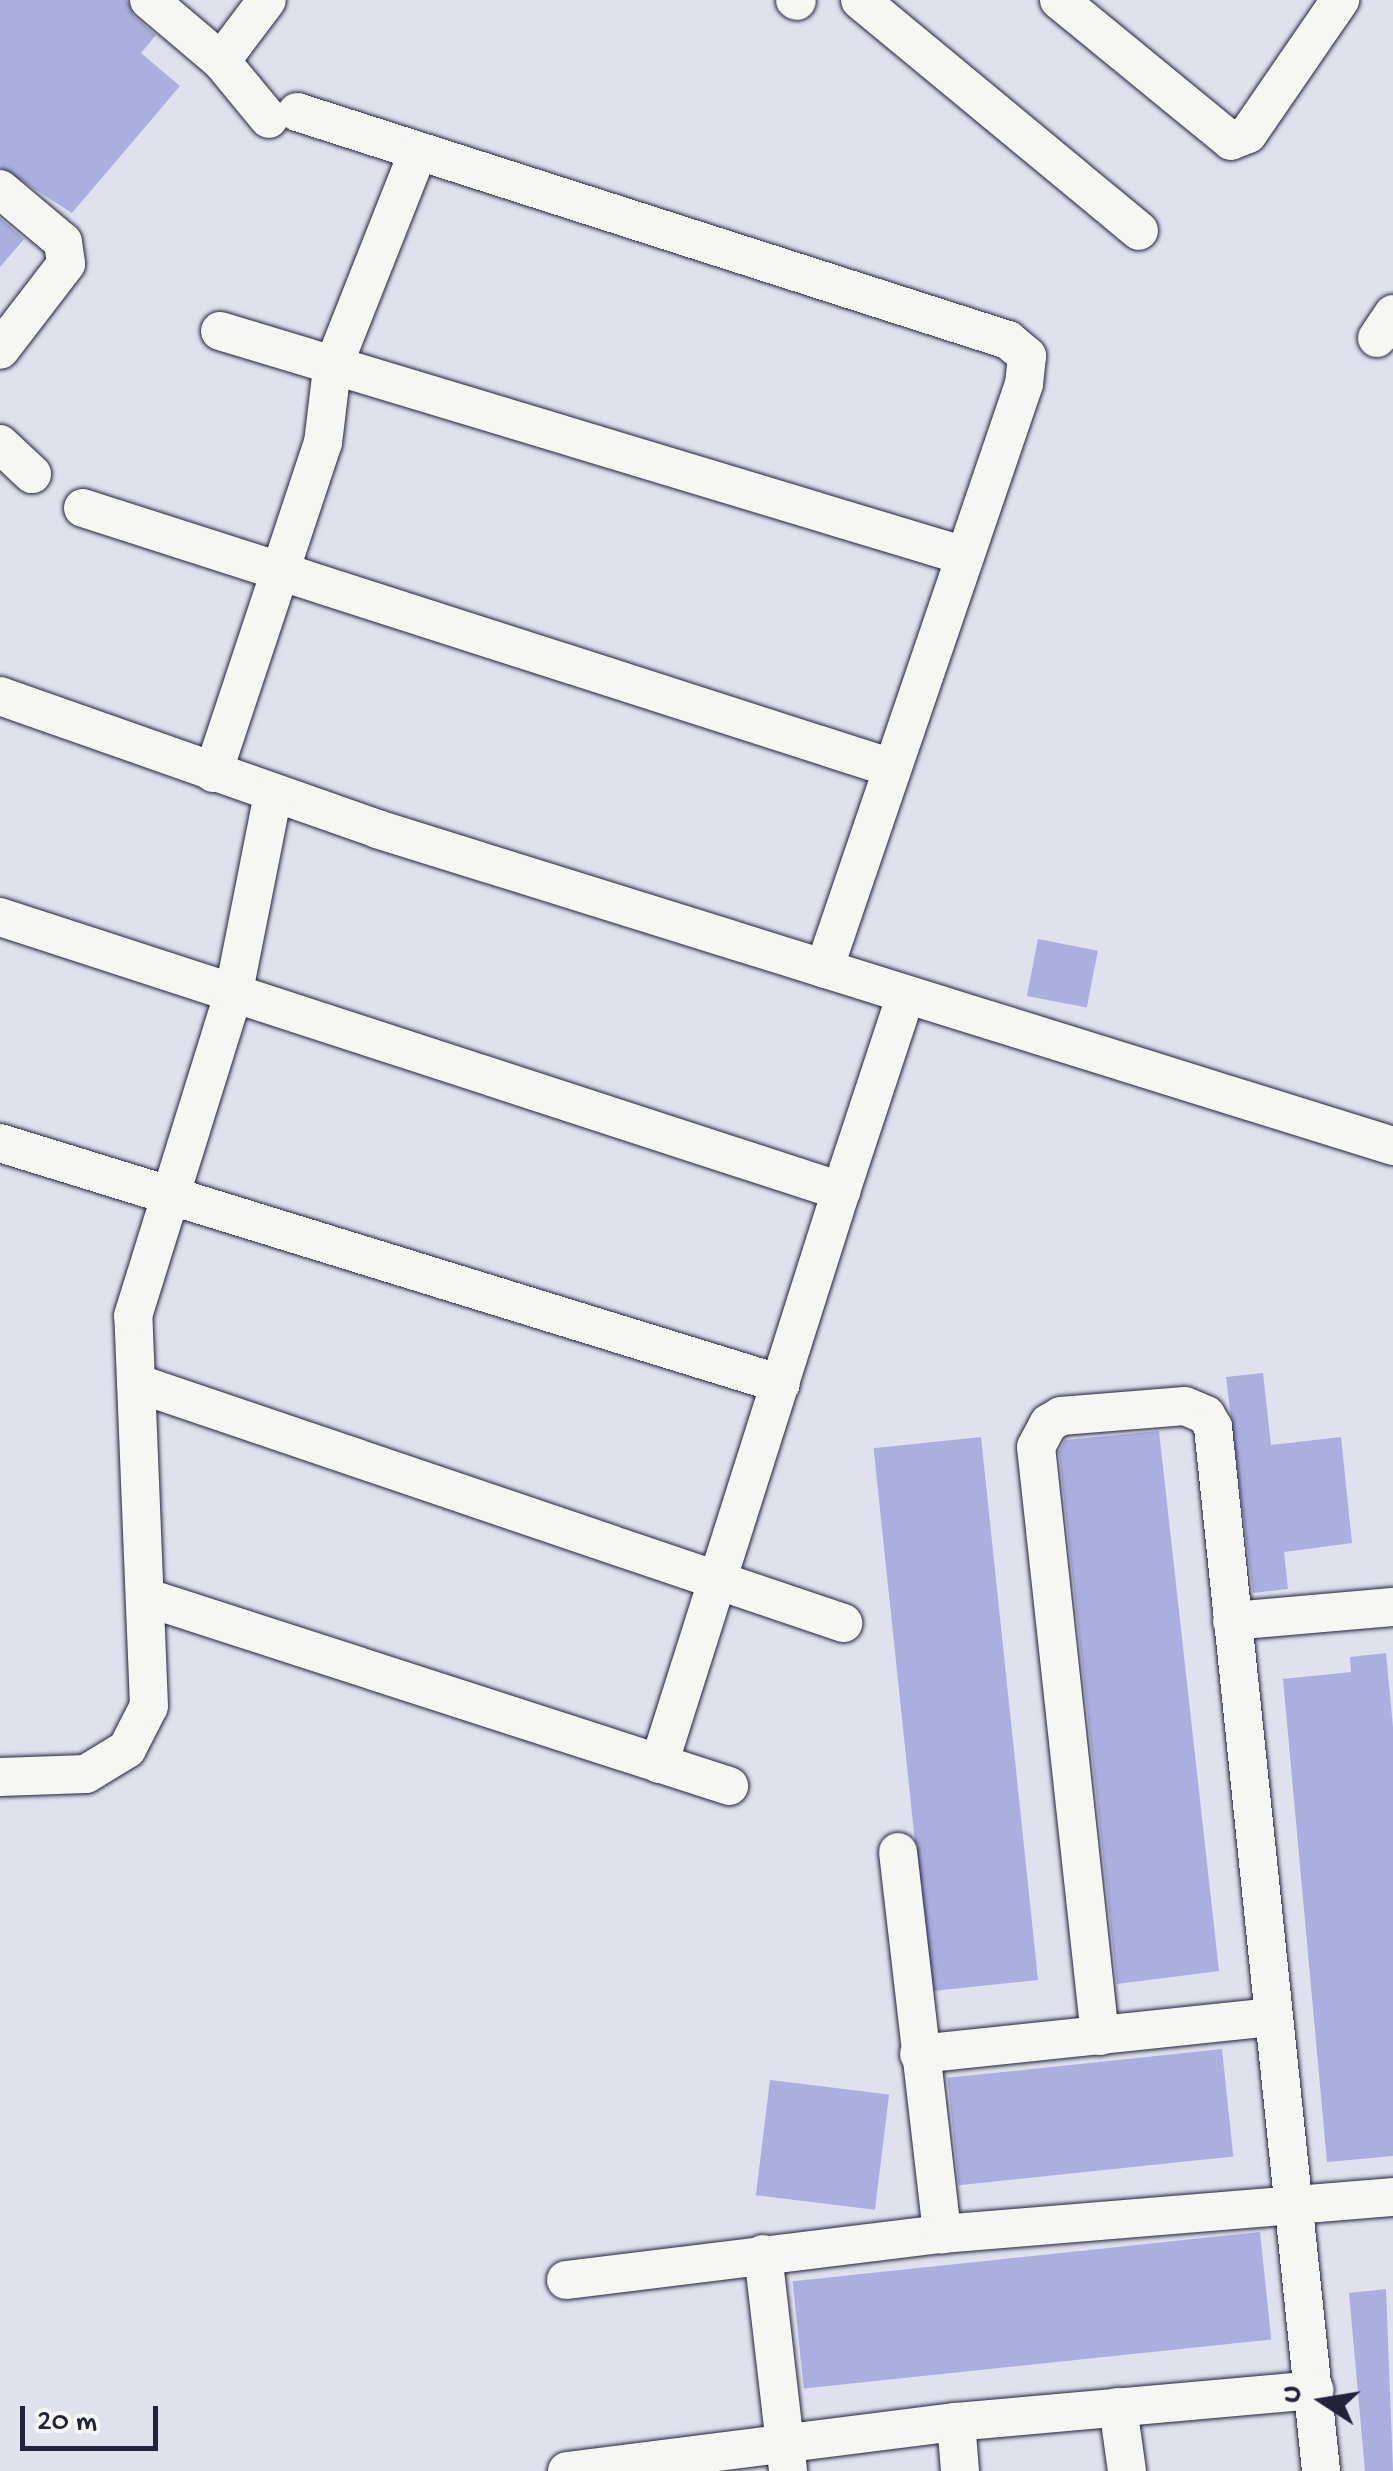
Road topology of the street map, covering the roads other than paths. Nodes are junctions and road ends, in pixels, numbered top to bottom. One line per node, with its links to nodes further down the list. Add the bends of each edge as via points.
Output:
1 (149, 0): 6 (street)
2 (268, 0): 6 (street)
3 (860, 0): 9 (street)
4 (1060, 0): 5 (street, via 1231,141 1248,134)
5 (1340, 0)
6 (222, 61): 7 (street, via 283,116)
7 (418, 152): 12 (street); 16 (street, via 1020,348 1028,356 1024,384)
8 (0, 189): 11 (street, via 63,242 66,264)
9 (1140, 231)
10 (220, 331): 12 (street)
11 (0, 350)
12 (332, 369): 16 (street); 17 (street, via 323,443)
13 (0, 444): 14 (street)
14 (32, 474)
15 (83, 508): 17 (street)
16 (965, 556): 19 (street)
17 (278, 569): 19 (street); 20 (street)
18 (0, 696): 20 (street)
19 (892, 768): 23 (street)
20 (213, 773): 21 (street)
21 (273, 794): 23 (street); 24 (street)
22 (0, 917): 24 (street)
23 (824, 969): 25 (street)
24 (234, 991): 28 (street); 29 (street)
25 (906, 994): 27 (street); 28 (street)
26 (0, 1143): 29 (street)
27 (1393, 1146)
28 (842, 1191): 31 (street)
29 (174, 1193): 30 (street, via 133,1316); 31 (street)
30 (136, 1383): 32 (street); 33 (street)
31 (781, 1384): 32 (street)
32 (718, 1580): 36 (street); 37 (street)
33 (145, 1597): 37 (street); 38 (street, via 149,1706 128,1750 86,1774 22,1782)
34 (1393, 1607): 35 (street)
35 (1232, 1621): 41 (street); 42 (street, via 1213,1428 1206,1415 1170,1406 1048,1423 1036,1454)
36 (844, 1623)
37 (659, 1764): 39 (street)
38 (0, 1777)
39 (729, 1786)
40 (898, 1852): 43 (street)
41 (1274, 2017): 42 (street); 45 (street)
42 (1100, 2036): 43 (street)
43 (919, 2054): 46 (street)
44 (1393, 2197): 45 (street)
45 (1298, 2205): 46 (street); 49 (street)
46 (942, 2234): 47 (street)
47 (763, 2254): 48 (street); 52 (street)
48 (566, 2280)
49 (1315, 2390): 50 (street); 56 (street)
50 (1118, 2407): 51 (street); 55 (street)
51 (956, 2422): 52 (street); 54 (street)
52 (787, 2457): 53 (street)
53 (567, 2471)
54 (960, 2471)
55 (1127, 2471)
56 (1321, 2471)

